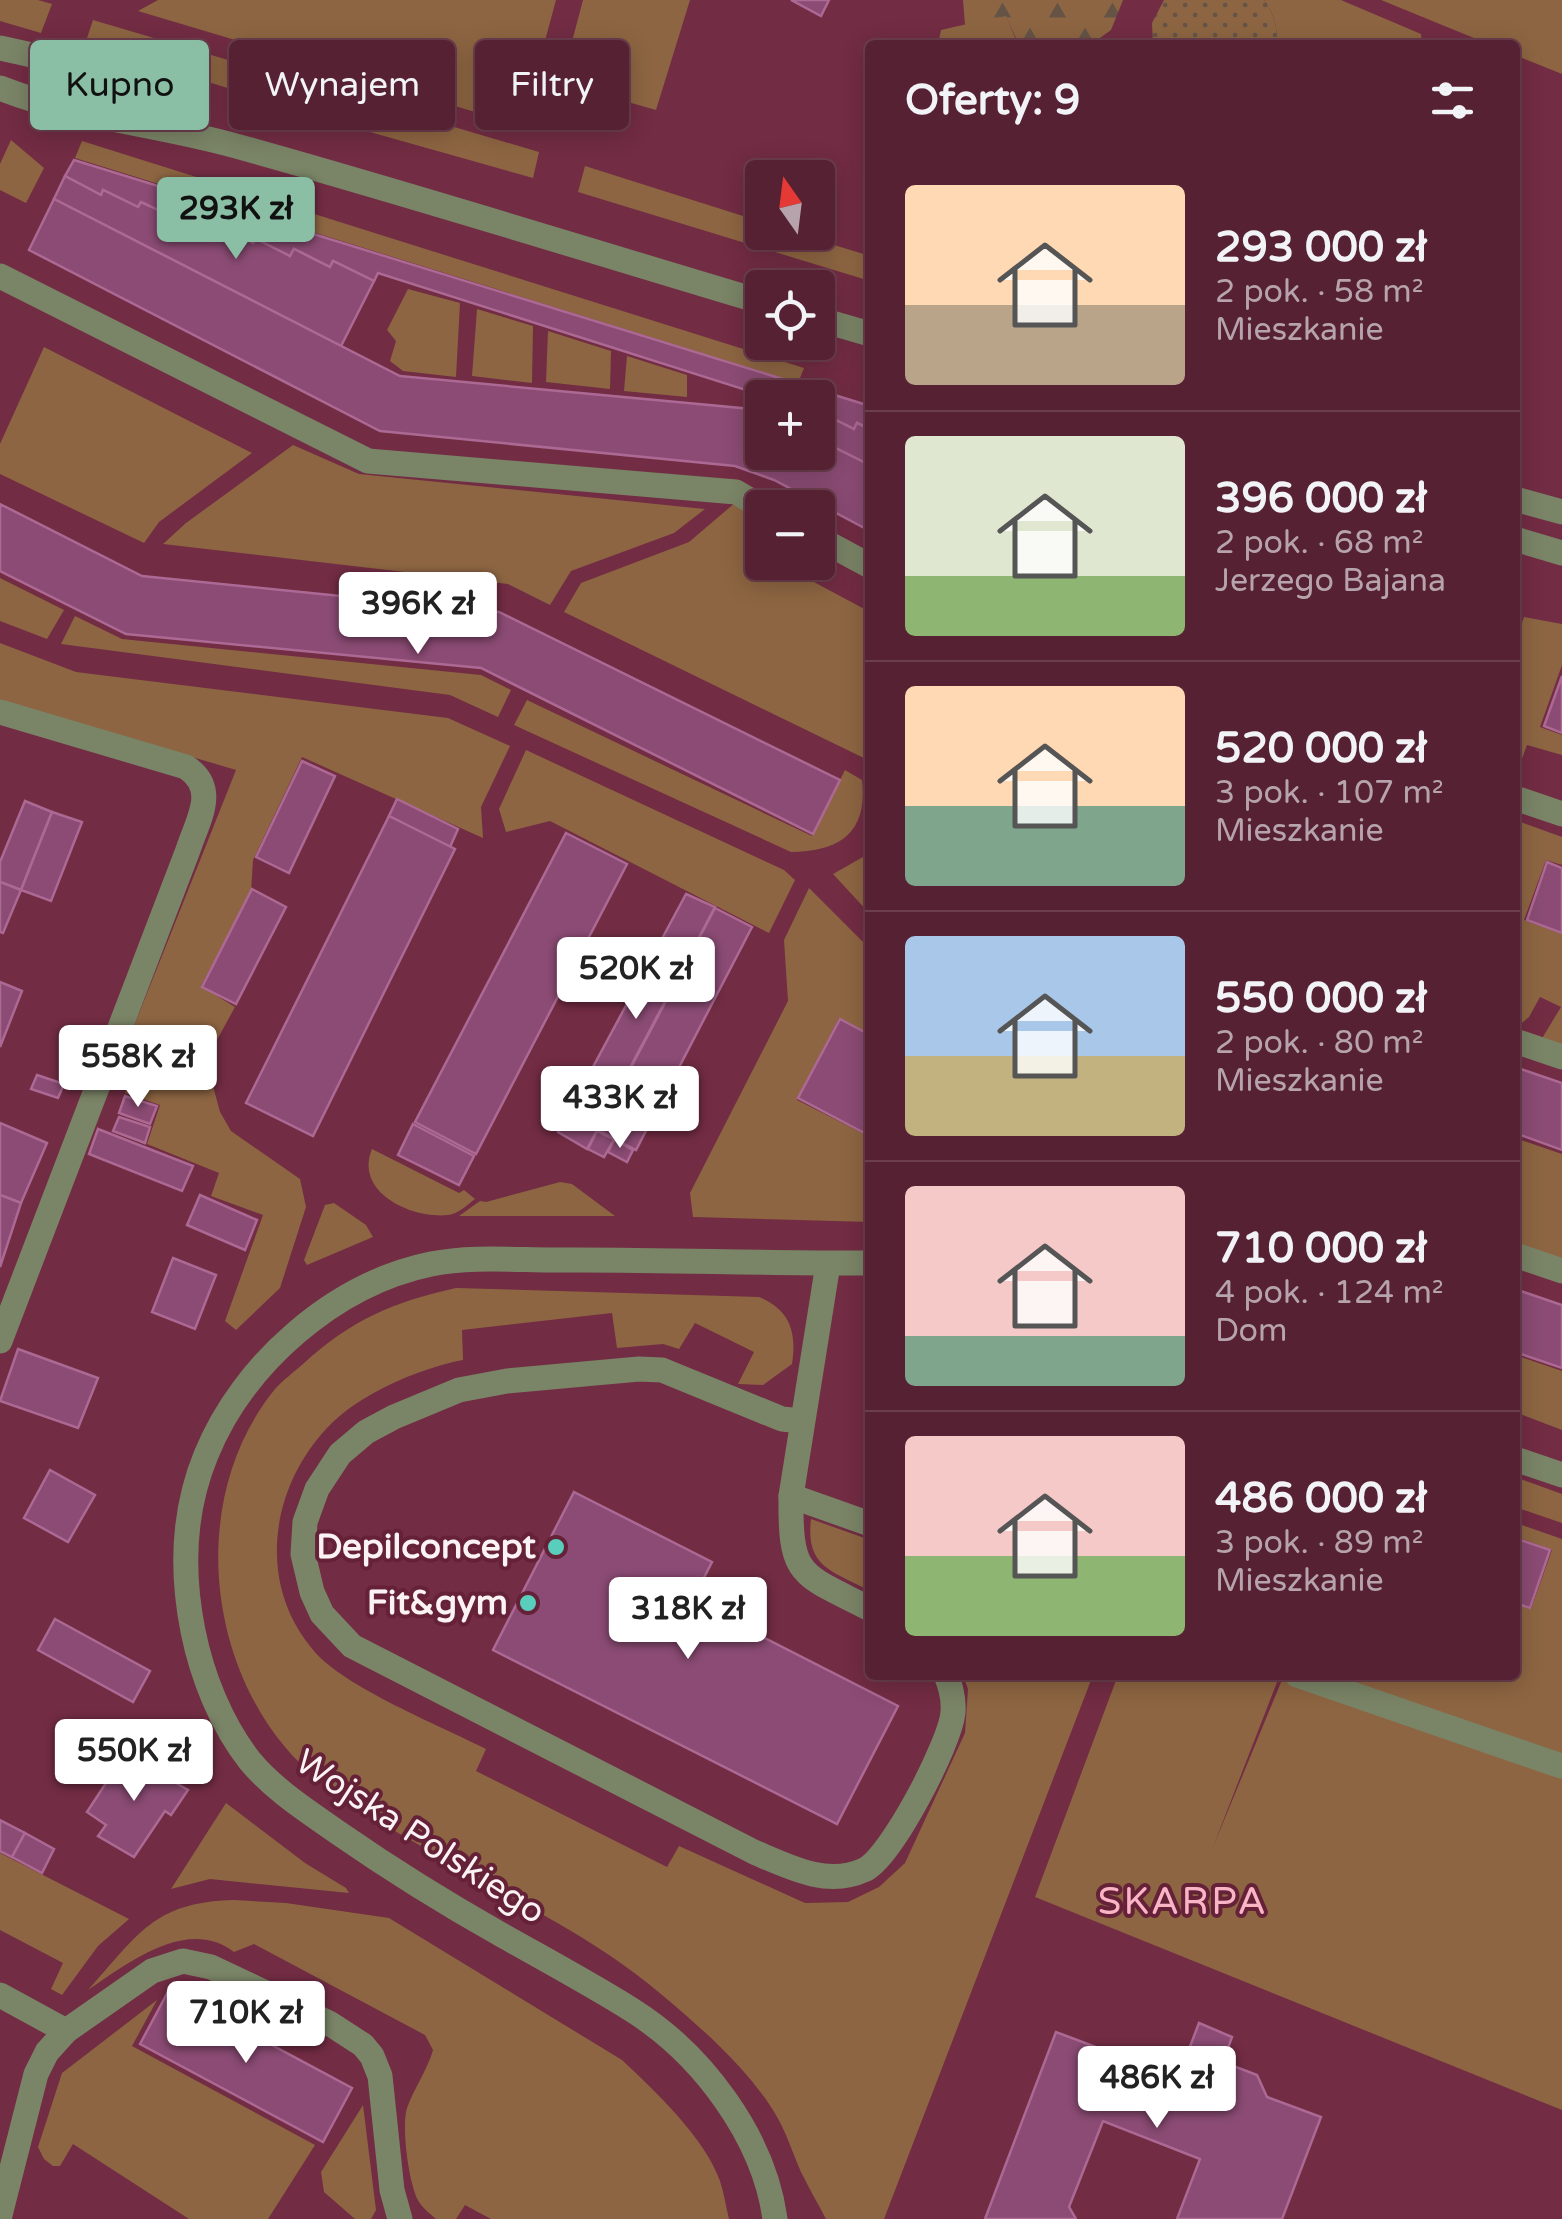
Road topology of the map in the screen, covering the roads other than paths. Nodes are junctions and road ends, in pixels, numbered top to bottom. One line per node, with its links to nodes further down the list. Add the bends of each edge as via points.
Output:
1 (0, 48): 3 (street, via 102,75)
2 (2, 94): 3 (street)
3 (207, 138): 5 (street)
4 (0, 276): 8 (street, via 368,461)
5 (745, 297)
6 (835, 324): 7 (street)
7 (865, 333)
8 (745, 497)
9 (1520, 501): 10 (street)
10 (1562, 512)
11 (1520, 540): 13 (street)
12 (835, 547): 14 (street)
13 (1562, 553)
14 (865, 563)
15 (0, 712): 24 (street, via 186,767 198,776 205,796)
16 (1520, 800): 17 (street)
17 (1562, 814)
18 (1520, 1043): 19 (street)
19 (1562, 1056)
20 (1520, 1258): 23 (street)
21 (865, 1263): 22 (street, Wojska Polskiego)
22 (828, 1264): 25 (street); 38 (street, Wojska Polskiego, via 457,1261 384,1279 282,1344 236,1400 197,1477 185,1546 197,1652 226,1723 261,1773 408,1880 635,2012 674,2042 740,2123 772,2193)
23 (1562, 1271)
24 (0, 1342)
25 (802, 1421): 28 (street); 31 (street, via 662,1370 459,1390 366,1432 328,1468 305,1522 312,1592 322,1614 352,1646 808,1874 864,1871 895,1841 951,1724)
26 (1520, 1461): 27 (street)
27 (1562, 1476)
28 (791, 1496): 29 (street); 30 (street, via 790,1537 799,1566)
29 (865, 1522)
30 (865, 1607)
31 (948, 1680)
32 (1311, 1680): 33 (street)
33 (1561, 1766)
34 (0, 1994): 35 (street)
35 (66, 2032): 36 (street, via 36,2074); 37 (street, via 152,1971 183,1961 212,1967 329,2023 364,2044 380,2076)
36 (0, 2215)
37 (400, 2219)
38 (775, 2219)

